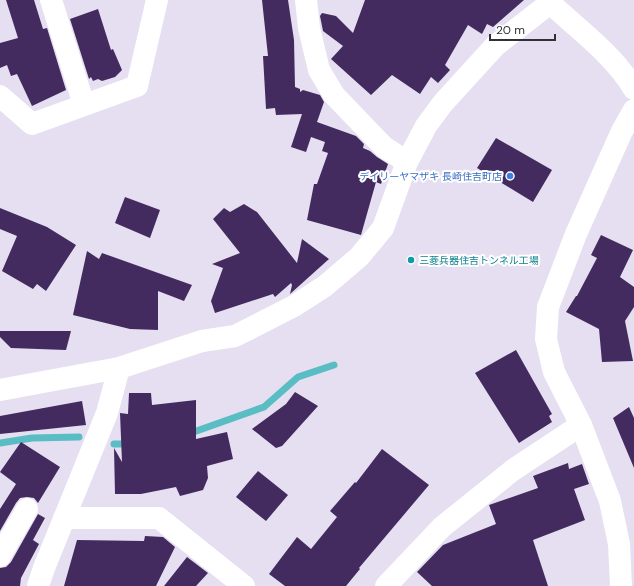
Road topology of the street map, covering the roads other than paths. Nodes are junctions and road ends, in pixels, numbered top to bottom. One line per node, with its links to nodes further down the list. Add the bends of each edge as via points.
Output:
1 (51, 0): 7 (street)
2 (157, 0): 7 (street, via 137,86)
3 (306, 0): 9 (street, via 309,28 319,70 334,95 384,146)
4 (551, 1): 5 (street, via 606,54 628,78); 9 (street, via 496,46 443,102 426,126)
5 (634, 89)
6 (0, 96): 7 (street, via 32,124)
7 (84, 105)
8 (634, 110): 12 (street, via 576,234 548,307 546,339 554,372)
9 (407, 162): 10 (street, via 382,228 359,257 325,286 294,306 235,336 202,341)
10 (119, 368): 11 (street); 14 (street, via 107,413)
11 (0, 390)
12 (581, 424): 18 (street, via 512,470 442,527); 19 (street, via 610,501 619,544)
13 (28, 509): 15 (street)
14 (64, 518): 16 (street); 17 (street, via 159,518)
15 (0, 556)
16 (38, 586)
17 (244, 586)
18 (386, 586)
19 (621, 586)

